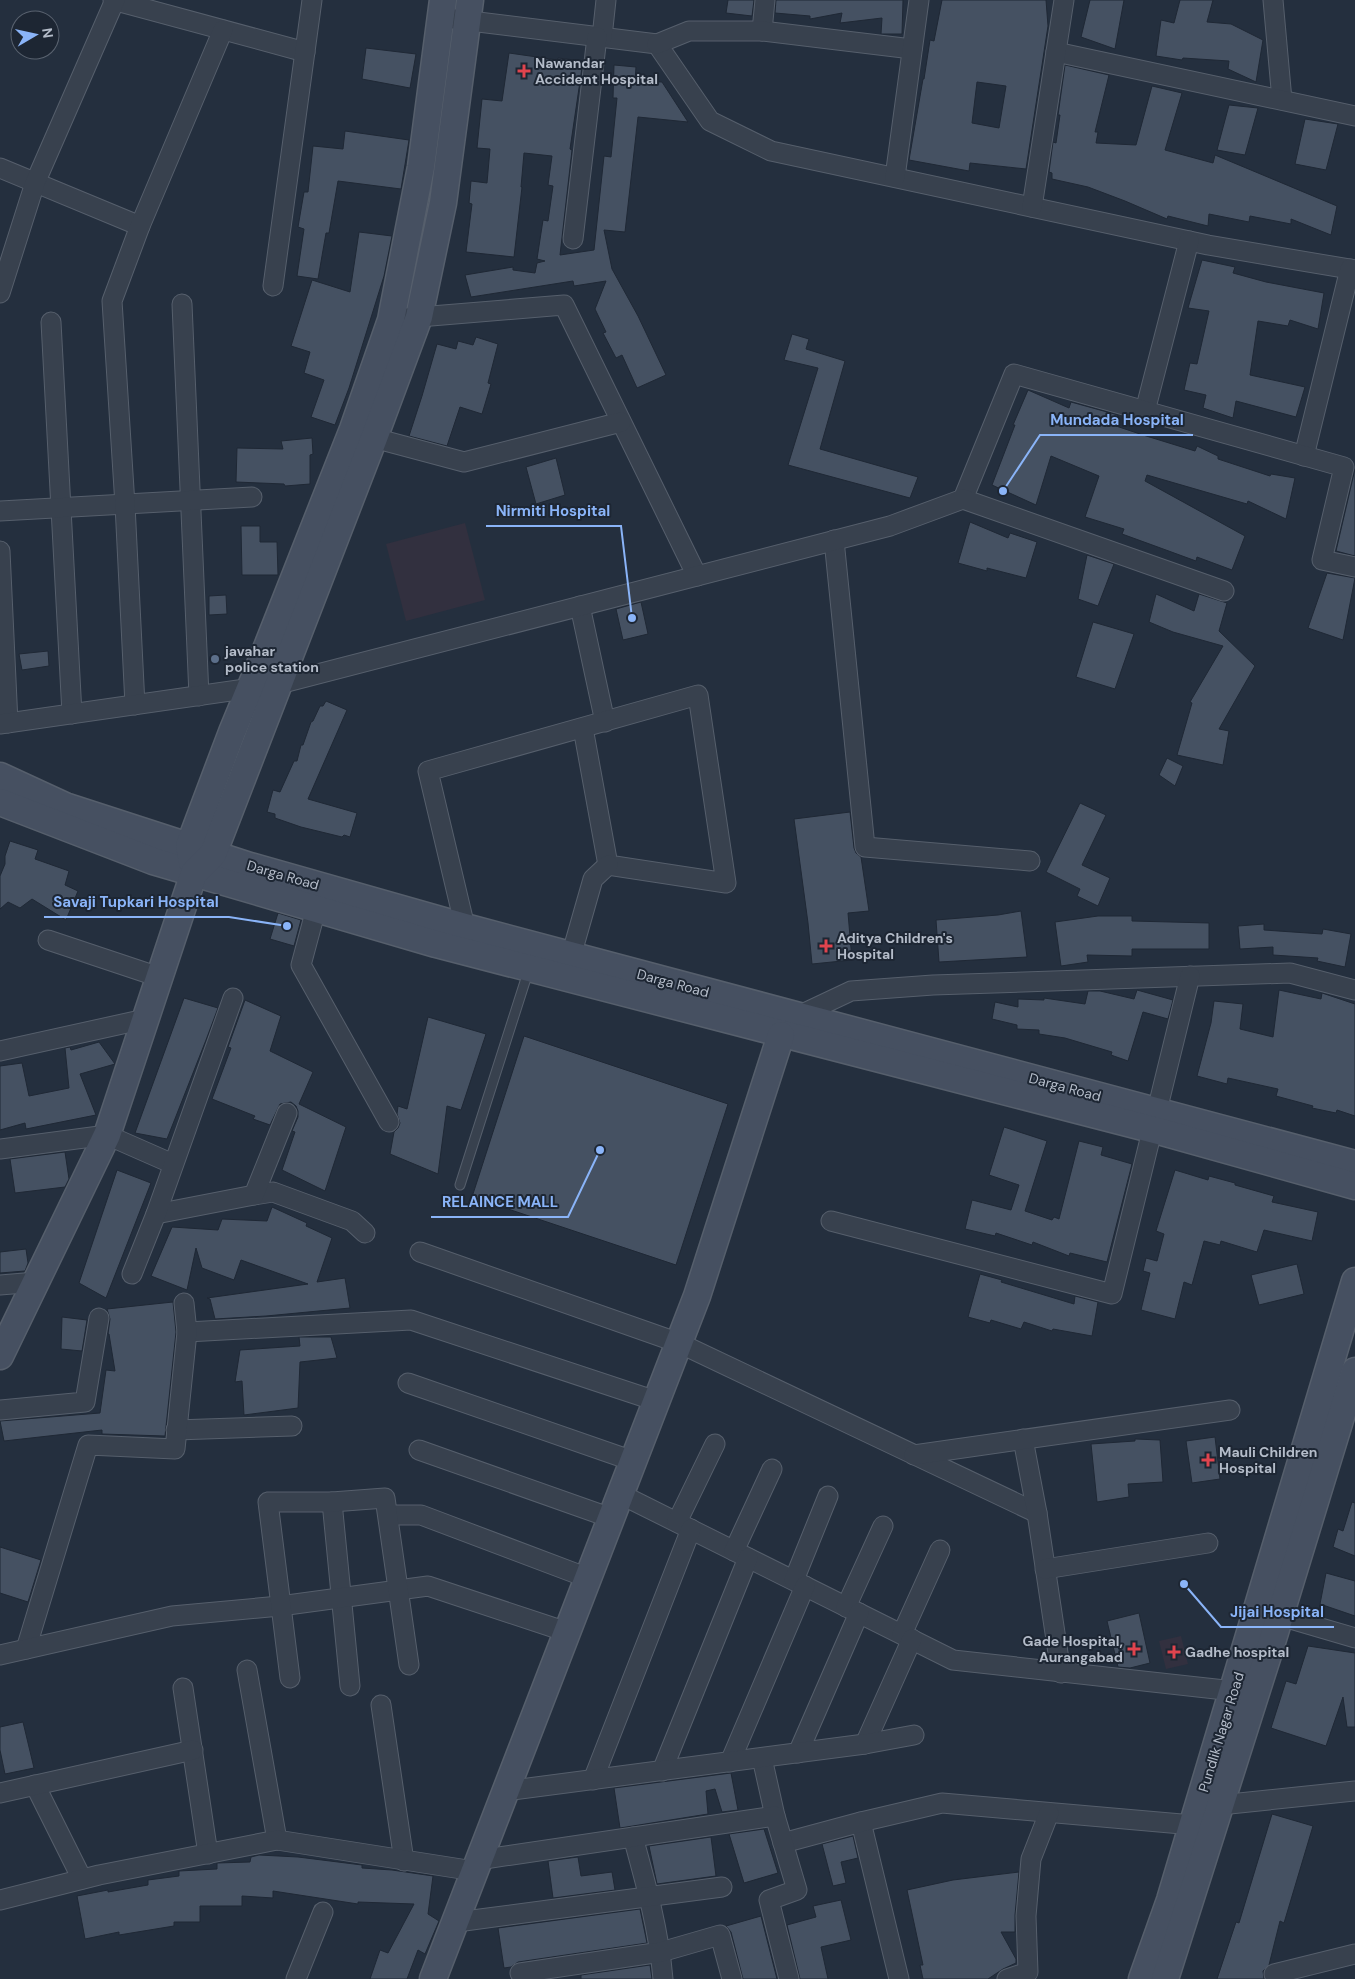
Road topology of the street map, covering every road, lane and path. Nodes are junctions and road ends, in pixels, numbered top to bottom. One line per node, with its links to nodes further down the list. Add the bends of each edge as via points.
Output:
1 (114, 0): 10 (street); 21 (street)
2 (312, 0): 15 (street)
3 (606, 0): 12 (street)
4 (765, 0): 11 (street)
5 (919, 0): 14 (street)
6 (1064, 0): 16 (street)
7 (1273, 0): 17 (street)
8 (442, 9): 9 (street); 31 (main road, via 420,167)
9 (468, 11): 12 (street); 30 (main road, via 442,204)
10 (222, 30): 15 (street); 23 (street)
11 (762, 31): 13 (street, via 689,31); 14 (street)
12 (599, 37): 13 (street); 24 (street)
13 (657, 44): 20 (street, via 710,121 772,151)
14 (912, 49): 20 (street)
15 (305, 52): 27 (street)
16 (1056, 52): 17 (street); 22 (street)
17 (1282, 100): 18 (street)
18 (1355, 116)
19 (0, 168): 21 (street)
20 (894, 178): 22 (street)
21 (35, 183): 23 (street); 28 (street)
22 (1032, 207): 25 (street)
23 (140, 226): 40 (street, via 112,301)
24 (573, 239)
25 (1188, 241): 26 (street); 33 (street)
26 (1352, 269): 36 (street)
27 (273, 286)
28 (0, 293)
29 (182, 304): 39 (street)
30 (419, 317): 31 (street); 34 (street, via 564,305); 35 (main road)
31 (391, 320): 50 (main road, via 353,429)
32 (50, 322): 41 (street)
33 (1145, 411): 36 (street); 38 (street, via 1014,374)
34 (621, 422): 35 (street, via 464,462); 46 (street)
35 (374, 438): 49 (main road)
36 (1304, 456): 45 (street, via 1344,467 1322,560)
37 (252, 497): 39 (street)
38 (963, 499): 43 (street, via 890,526); 47 (street)
39 (191, 502): 40 (street); 51 (street)
40 (125, 505): 41 (street); 52 (street)
41 (61, 508): 42 (street); 53 (street)
42 (0, 511)
43 (834, 540): 46 (street); 61 (street, via 866,847)
44 (0, 551): 55 (street)
45 (1355, 567)
46 (696, 576): 48 (street)
47 (1224, 591)
48 (580, 606): 49 (street); 54 (street)
49 (279, 684): 50 (street); 60 (main road)
50 (250, 689): 51 (street); 59 (main road)
51 (200, 696): 52 (street)
52 (135, 705): 53 (street)
53 (72, 714): 55 (street)
54 (605, 722): 56 (street); 62 (street, via 698,695 726,883)
55 (4, 723)
56 (583, 728): 62 (street); 65 (street, via 428,772)
57 (0, 776): 59 (main road, Darga Road, via 65,806)
58 (0, 802): 63 (main road, Darga Road)
59 (189, 846): 60 (main road, Darga Road); 63 (main road)
60 (213, 854): 63 (main road); 65 (main road, Darga Road)
61 (1030, 861)
62 (608, 864): 67 (street, via 593,879)
63 (194, 873): 64 (main road, Darga Road); 70 (main road)
64 (316, 909): 65 (main road, Darga Road); 78 (street, via 301,965)
65 (462, 939): 67 (main road, Darga Road); 68 (main road, Darga Road)
66 (48, 940): 70 (street)
67 (571, 956): 74 (main road, Darga Road)
68 (529, 969): 74 (main road, Darga Road); 83 (lane)
69 (1190, 976): 71 (street, via 1290,973); 74 (street, via 933,984 851,991); 77 (street)
70 (159, 977): 73 (main road)
71 (1355, 990)
72 (233, 998): 81 (street)
73 (145, 1018): 75 (street); 79 (main road)
74 (789, 1025): 77 (main road, Darga Road); 97 (main road)
75 (0, 1051)
76 (287, 1113): 85 (street)
77 (1155, 1120): 82 (main road, Darga Road); 84 (main road, Darga Road); 87 (street, via 1112,1294)
78 (389, 1122)
79 (107, 1135): 80 (street); 81 (street); 92 (main road)
80 (0, 1149)
81 (173, 1164): 86 (street)
82 (1355, 1164)
83 (460, 1185)
84 (1355, 1186)
85 (254, 1195): 86 (street); 88 (street, via 273,1192 352,1221)
86 (156, 1214): 90 (street)
87 (831, 1222)
88 (365, 1233)
89 (420, 1252): 97 (street)
90 (132, 1274)
91 (1355, 1281): 106 (main road, Pundlik Nagar Road)
92 (36, 1282): 93 (street); 98 (main road)
93 (0, 1285)
94 (184, 1303): 96 (street)
95 (99, 1318): 102 (street, via 85,1402)
96 (187, 1332): 101 (street, via 411,1320); 105 (street)
97 (679, 1344): 101 (main road); 110 (street)
98 (0, 1356)
99 (1355, 1371): 106 (main road, Pundlik Nagar Road)
100 (408, 1383): 111 (street)
101 (656, 1401): 111 (main road)
102 (0, 1410)
103 (1230, 1410): 107 (street)
104 (292, 1426): 105 (street)
105 (176, 1430): 135 (street, via 175,1449 88,1445)
106 (1322, 1437): 131 (main road, Pundlik Nagar Road); 143 (main road, Pundlik Nagar Road)
107 (1023, 1439): 110 (street); 116 (street)
108 (715, 1444): 119 (street)
109 (419, 1450): 118 (street)
110 (914, 1455): 116 (street)
111 (633, 1461): 113 (main road)
112 (772, 1469): 123 (street)
113 (620, 1494): 118 (main road); 119 (street)
114 (828, 1496): 126 (street)
115 (332, 1502): 117 (street, via 385,1498); 128 (street); 129 (street, via 268,1502)
116 (1037, 1513): 124 (street)
117 (388, 1515): 125 (street, via 420,1515); 127 (street)
118 (611, 1518): 125 (main road)
119 (684, 1526): 123 (street); 152 (street)
120 (884, 1526): 130 (street)
121 (1208, 1543): 124 (street)
122 (940, 1550): 133 (street)
123 (741, 1554): 126 (street); 151 (street)
124 (1045, 1569): 139 (street)
125 (588, 1578): 132 (main road)
126 (799, 1583): 130 (street); 150 (street)
127 (397, 1590): 128 (street); 132 (street, via 428,1586); 137 (street)
128 (340, 1598): 129 (street); 141 (street)
129 (280, 1606): 135 (street, via 172,1616); 140 (street)
130 (853, 1610): 133 (street); 148 (street)
131 (1280, 1616): 134 (street); 143 (main road, Pundlik Nagar Road)
132 (567, 1632): 155 (main road)
133 (907, 1637): 139 (street, via 953,1660); 146 (street)
134 (1355, 1638)
135 (26, 1650): 136 (street)
136 (0, 1655)
137 (409, 1664)
138 (247, 1670): 163 (street)
139 (1061, 1673): 143 (street)
140 (290, 1678)
141 (350, 1686)
142 (183, 1688): 147 (street)
143 (1245, 1692): 157 (main road, Pundlik Nagar Road)
144 (381, 1705): 166 (street)
145 (914, 1734): 146 (street)
146 (865, 1744): 148 (street)
147 (192, 1750): 153 (street); 165 (street)
148 (798, 1753): 149 (street)
149 (762, 1758): 150 (street); 159 (street)
150 (730, 1762): 151 (street)
151 (662, 1771): 152 (street)
152 (593, 1780): 155 (street)
153 (35, 1785): 156 (street); 168 (street)
154 (1355, 1791): 157 (street)
155 (505, 1792): 167 (main road)
156 (0, 1793)
157 (1211, 1801): 161 (main road, Pundlik Nagar Road); 186 (main road, Pundlik Nagar Road)
158 (1050, 1813): 160 (street, via 942,1803); 161 (street); 184 (street, via 1031,1859 1026,1916 1028,1972)
159 (775, 1816): 162 (street); 164 (street)
160 (861, 1822): 164 (street); 183 (street)
161 (1193, 1826): 185 (main road, Pundlik Nagar Road)
162 (634, 1838): 167 (street); 170 (street)
163 (277, 1840): 165 (street); 166 (street)
164 (783, 1843): 182 (street, via 798,1890 769,1900)
165 (208, 1854): 168 (street)
166 (404, 1860): 167 (street)
167 (476, 1866): 173 (main road)
168 (82, 1879): 171 (street)
169 (722, 1887): 170 (street)
170 (650, 1897): 173 (street); 174 (street)
171 (0, 1900)
172 (322, 1912): 178 (street)
173 (457, 1922): 179 (main road)
174 (661, 1952): 176 (street); 180 (street); 181 (street, via 720,1935)
175 (1355, 1954): 177 (street)
176 (520, 1973)
177 (1274, 1974)
178 (296, 1979)
179 (433, 1979)
180 (664, 1979)
181 (732, 1979)
182 (788, 1979)
183 (899, 1979)
184 (1007, 1979)
185 (1142, 1979)
186 (1165, 1979)

